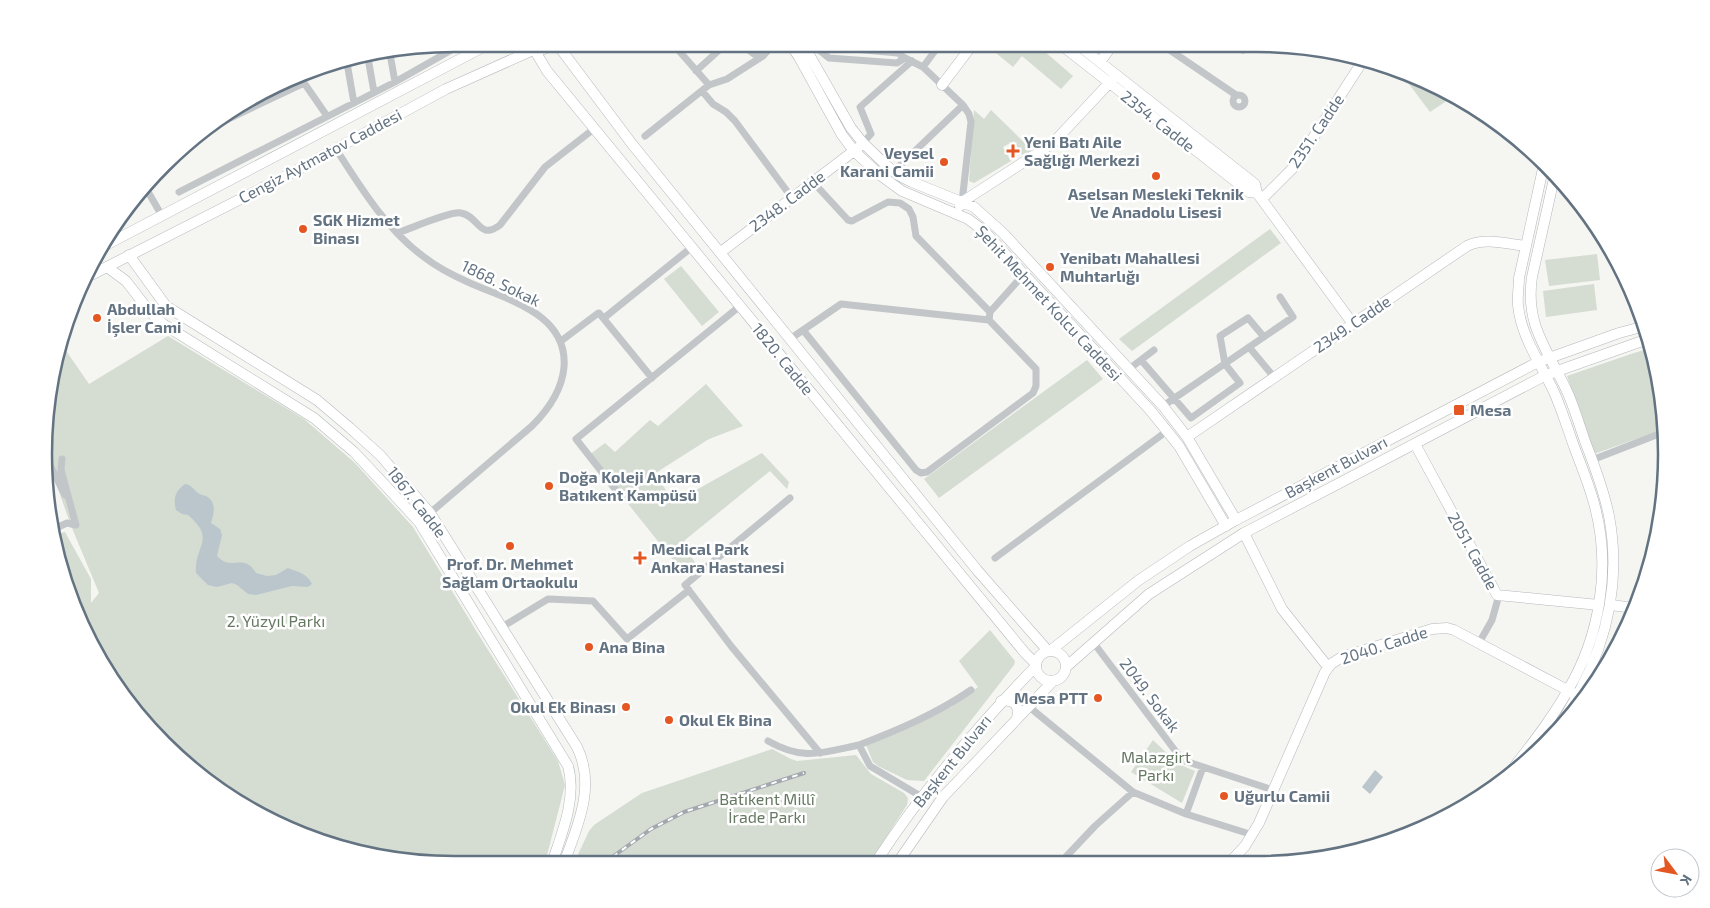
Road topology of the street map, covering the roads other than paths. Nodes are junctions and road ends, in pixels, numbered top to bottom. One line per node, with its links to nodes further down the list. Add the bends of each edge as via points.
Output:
1 (445, 52): 31 (street)
2 (469, 52): 55 (main road, Cengiz Aytmatov Caddesi)
3 (531, 52): 43 (main road, Cengiz Aytmatov Caddesi, via 446,89)
4 (534, 52): 40 (main road, 1820. Cadde)
5 (562, 52): 61 (main road, 1820. Cadde)
6 (680, 52): 28 (street)
7 (717, 52): 28 (street)
8 (751, 52): 20 (street)
9 (767, 52): 20 (street)
10 (796, 52): 44 (main road, Şehit Mehmet Kolcu Caddesi)
11 (812, 52): 42 (main road, Şehit Mehmet Kolcu Caddesi, via 851,128)
12 (822, 52): 22 (street, via 829,58 848,60 897,63)
13 (887, 52): 22 (street, via 898,53)
14 (934, 52): 27 (street)
15 (967, 52): 33 (main road)
16 (1072, 52): 29 (main road, 2354. Cadde)
17 (1087, 52): 24 (main road, 2354. Cadde)
18 (1107, 52): 24 (main road)
19 (1172, 52): 36 (street)
20 (763, 56): 32 (street, via 727,79)
21 (391, 58): 31 (street)
22 (908, 59): 27 (street); 42 (street, via 860,107 871,134)
23 (369, 62): 35 (street)
24 (1100, 62): 29 (main road, 2354. Cadde)
25 (1359, 66): 51 (main road, 2351. Cadde, via 1295,166)
26 (348, 67): 37 (street)
27 (923, 67): 33 (street)
28 (696, 71): 32 (street)
29 (1113, 79): 51 (main road, 2354. Cadde, via 1255,184); 53 (main road, via 1053,143)
30 (303, 82): 39 (street)
31 (394, 82): 35 (street)
32 (708, 85): 34 (street)
33 (942, 85): 38 (street)
34 (702, 90): 41 (street); 52 (street, via 735,122)
35 (374, 92): 37 (street)
36 (1236, 95)
37 (354, 102): 39 (street)
38 (963, 105): 45 (street); 53 (street, via 971,122)
39 (327, 116): 49 (street)
40 (595, 128): 56 (street, via 545,167 495,229 484,230 469,216 456,212); 60 (main road, 1820. Cadde)
41 (645, 136)
42 (863, 143): 44 (main road, 2348. Cadde); 45 (main road, Şehit Mehmet Kolcu Caddesi)
43 (336, 149): 56 (street, 1868. Sokak); 62 (main road, Cengiz Aytmatov Caddesi)
44 (854, 151): 47 (main road, 2348. Cadde); 54 (main road, Şehit Mehmet Kolcu Caddesi, via 893,186)
45 (894, 171): 53 (main road, Şehit Mehmet Kolcu Caddesi, via 912,182)
46 (1542, 172): 59 (main road)
47 (813, 182): 52 (main road, 2348. Cadde); 68 (street, via 848,220 852,221 888,202 905,206 912,213 916,236)
48 (1552, 183): 79 (main road, via 1530,294 1533,321)
49 (179, 192)
50 (149, 193): 55 (street)
51 (1260, 196): 70 (main road, 2354. Cadde)
52 (792, 198): 61 (main road, 2348. Cadde)
53 (958, 200): 54 (main road); 83 (main road, Şehit Mehmet Kolcu Caddesi, via 984,214)
54 (953, 212): 65 (main road, Şehit Mehmet Kolcu Caddesi, via 976,224)
55 (162, 216): 57 (main road, Cengiz Aytmatov Caddesi)
56 (397, 233): 75 (street, 1868. Sokak, via 440,268 533,312 552,328)
57 (117, 239): 58 (main road, Cengiz Aytmatov Caddesi)
58 (114, 241)
59 (1526, 246): 70 (main road, 2349. Cadde, via 1483,241 1466,246); 81 (main road, via 1518,304 1523,327)
60 (692, 247): 67 (main road, 1820. Cadde); 69 (street)
61 (720, 252): 74 (main road, 1820. Cadde)
62 (129, 255): 63 (main road, Cengiz Aytmatov Caddesi); 100 (main road, 1867. Cadde, via 166,306 322,404 380,455)
63 (107, 267): 64 (main road, Cengiz Aytmatov Caddesi); 102 (main road, 1867. Cadde, via 126,281 163,324 314,418 354,452)
64 (96, 273)
65 (1024, 274): 68 (street); 90 (main road, Şehit Mehmet Kolcu Caddesi)
66 (1280, 297): 73 (street, via 1293,317)
67 (740, 306): 86 (street); 116 (main road, 1820. Cadde)
68 (989, 316): 72 (street, via 841,304); 72 (street, via 1036,369 1036,390 921,473)
69 (604, 318): 75 (street, via 597,314); 86 (street)
70 (1353, 324): 87 (main road, 2349. Cadde)
71 (1637, 328): 79 (main road, Başkent Bulvarı)
72 (804, 330): 74 (street)
73 (1264, 337): 77 (street); 82 (street, via 1248,318 1220,336)
74 (790, 340): 112 (main road, 1820. Cadde)
75 (561, 341): 100 (street, via 564,360 561,382 546,411)
76 (1641, 341): 84 (main road, Başkent Bulvarı)
77 (1249, 347): 82 (street); 87 (street)
78 (1154, 350): 80 (street)
79 (1550, 358): 81 (main road, Başkent Bulvarı); 84 (main road)
80 (1141, 360): 83 (street); 88 (street)
81 (1538, 362): 85 (main road); 101 (main road, Başkent Bulvarı)
82 (1226, 364): 88 (street); 88 (street, via 1240,382 1191,418)
83 (1129, 369): 89 (main road, Şehit Mehmet Kolcu Caddesi)
84 (1557, 371): 85 (main road, Başkent Bulvarı); 95 (main road)
85 (1546, 375): 93 (main road, Başkent Bulvarı); 109 (main road, via 1595,505 1602,556)
86 (652, 378): 98 (street, via 576,439)
87 (1274, 378): 92 (main road, 2349. Cadde)
88 (1174, 399): 89 (street)
89 (1163, 406): 92 (main road, Şehit Mehmet Kolcu Caddesi)
90 (1167, 431): 103 (main road, Şehit Mehmet Kolcu Caddesi); 106 (street)
91 (1657, 435): 95 (street)
92 (1187, 437): 101 (main road, Şehit Mehmet Kolcu Caddesi)
93 (1415, 444): 105 (main road, Başkent Bulvarı); 108 (main road, 2051. Cadde, via 1494,592)
94 (62, 459): 99 (street, via 61,470)
95 (1592, 460): 110 (main road, via 1611,534 1614,570)
96 (53, 471): 99 (street)
97 (790, 498): 107 (street, via 685,585)
98 (623, 499)
99 (70, 506): 104 (street, via 76,525 67,523)
100 (430, 513): 102 (main road); 114 (main road, 1867. Cadde)
101 (1236, 520): 103 (main road, Başkent Bulvarı)
102 (419, 522): 115 (main road, 1867. Cadde)
103 (1226, 526): 113 (main road, Başkent Bulvarı, via 1138,580)
104 (59, 527)
105 (1244, 533): 117 (main road, Başkent Bulvarı, via 1149,594); 122 (main road, via 1282,610)
106 (994, 558)
107 (689, 590): 114 (street, via 628,639 593,601 548,599); 134 (street)
108 (1499, 595): 109 (main road, 2051. Cadde); 118 (street, via 1492,620)
109 (1599, 605): 126 (main road, via 1591,636)
110 (1611, 605): 111 (main road); 124 (main road)
111 (1627, 607)
112 (1023, 622): 116 (main road, via 1023,636); 119 (main road, 1820. Cadde)
113 (1087, 622): 117 (main road, via 1085,630); 119 (main road, Başkent Bulvarı)
114 (502, 627): 115 (main road); 142 (main road, 1867. Cadde, via 582,759 586,787 583,806)
115 (489, 635): 141 (main road, 1867. Cadde, via 568,766 572,788 570,803)
116 (1011, 636): 120 (main road, 1820. Cadde)
117 (1096, 640): 121 (main road, Başkent Bulvarı); 135 (street, 2049. Sokak, via 1180,757)
118 (1479, 643): 122 (main road, 2040. Cadde, via 1454,630 1432,629 1342,657); 126 (main road, 2040. Cadde)
119 (1049, 651): 120 (main road, via 1040,655); 121 (main road, via 1063,657)
120 (1036, 665): 123 (main road, via 1040,677); 128 (main road, Başkent Bulvarı)
121 (1066, 667): 123 (main road, via 1062,677)
122 (1328, 667): 136 (main road, 2040. Cadde)
123 (1053, 681): 129 (main road, Başkent Bulvarı)
124 (1585, 684)
125 (970, 690): 132 (street, via 935,712)
126 (1568, 690): 127 (main road, 2040. Cadde); 133 (main road)
127 (1577, 695)
128 (1001, 701): 130 (main road, via 1016,704); 138 (main road, Başkent Bulvarı)
129 (1028, 706): 130 (main road, Başkent Bulvarı); 137 (street)
130 (1017, 718): 144 (main road, Başkent Bulvarı, via 943,797)
131 (768, 741): 134 (street, via 799,754)
132 (859, 745): 134 (street); 138 (street, via 870,766)
133 (1527, 750)
134 (820, 753)
135 (1203, 767): 136 (street, 2049. Sokak); 139 (street)
136 (1273, 790): 140 (main road, 2040. Cadde)
137 (1133, 792): 139 (street); 145 (street)
138 (922, 797): 143 (main road, Başkent Bulvarı)
139 (1186, 814): 140 (street)
140 (1253, 835): 146 (main road, 2040. Cadde)
141 (554, 856)
142 (566, 856)
143 (880, 856)
144 (902, 856)
145 (1068, 856)
146 (1236, 856)

